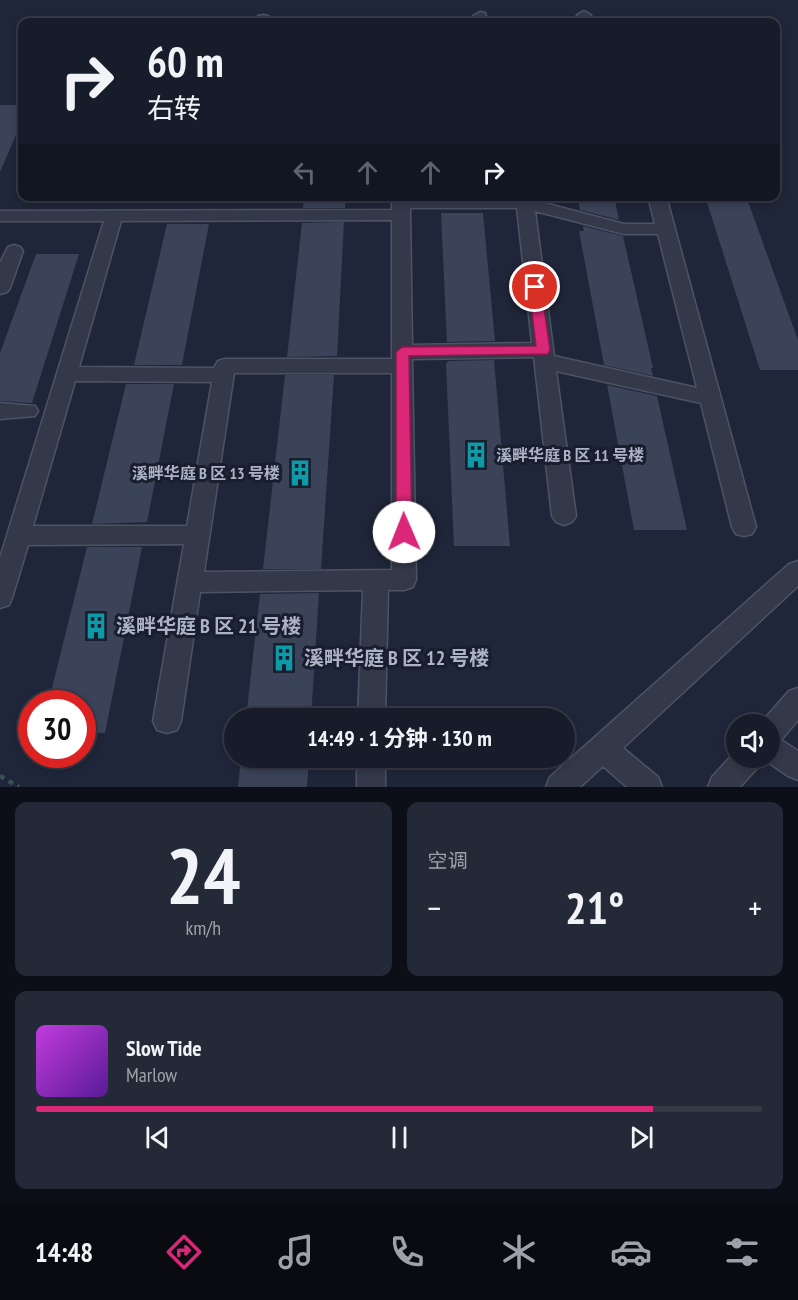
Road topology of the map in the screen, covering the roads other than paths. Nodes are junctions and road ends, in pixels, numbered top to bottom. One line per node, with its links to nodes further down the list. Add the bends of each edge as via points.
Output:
1 (22, 201): 9 (street)
2 (134, 201): 8 (street)
3 (499, 201): 7 (street)
4 (524, 201): 13 (street)
5 (527, 201): 10 (street, via 624,229)
6 (658, 201): 10 (street)
7 (401, 205): 8 (street); 14 (street)
8 (124, 215): 9 (street); 15 (street)
9 (9, 216)
10 (665, 229): 17 (street)
11 (14, 250): 12 (street)
12 (0, 288)
13 (544, 356): 14 (street); 17 (street); 20 (street)
14 (402, 359): 16 (street, via 225,366); 25 (street, via 404,580)
15 (67, 374): 16 (street); 23 (street)
16 (223, 375): 22 (street)
17 (710, 398): 21 (street)
18 (0, 411): 19 (street)
19 (27, 411)
20 (564, 516)
21 (744, 527)
22 (197, 535): 23 (street); 26 (street)
23 (19, 536): 27 (street)
24 (798, 571): 32 (street)
25 (376, 580): 26 (street); 29 (street)
26 (189, 582): 30 (street)
27 (0, 598)
28 (798, 700): 31 (street)
29 (372, 708)
30 (167, 721)
31 (780, 721)
32 (603, 748): 38 (street); 39 (street)
33 (780, 755): 34 (street)
34 (798, 767)
35 (371, 768): 37 (street)
36 (739, 768): 40 (street)
37 (371, 787)
38 (560, 787)
39 (648, 787)
40 (722, 787)

